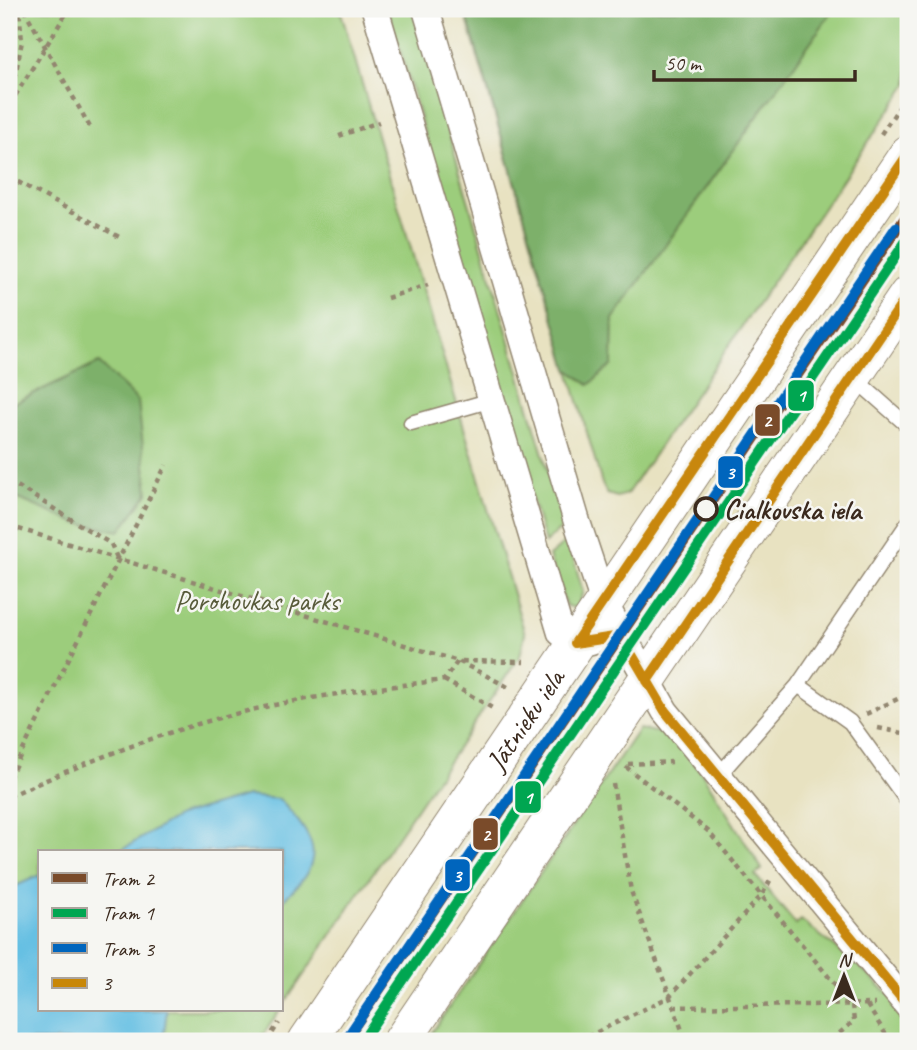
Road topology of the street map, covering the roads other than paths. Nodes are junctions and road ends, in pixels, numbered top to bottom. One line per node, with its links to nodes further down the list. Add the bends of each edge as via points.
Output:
1 (375, 9): 6 (street)
2 (426, 9): 10 (street)
3 (908, 154): 10 (street, Jātnieku iela)
4 (908, 295): 5 (street)
5 (853, 377): 8 (lane); 13 (street)
6 (492, 400): 7 (lane); 12 (street, via 561,633)
7 (411, 423)
8 (908, 426)
9 (908, 523): 14 (lane)
10 (604, 603): 11 (street); 12 (street, Jātnieku iela)
11 (621, 636): 12 (street); 13 (street)
12 (575, 643): 18 (street, Jātnieku iela)
13 (648, 681): 15 (street, via 665,710); 19 (street)
14 (798, 685): 15 (lane); 16 (lane, via 849,722)
15 (718, 776): 17 (street)
16 (908, 802)
17 (906, 1005)
18 (307, 1041)
19 (402, 1041)

